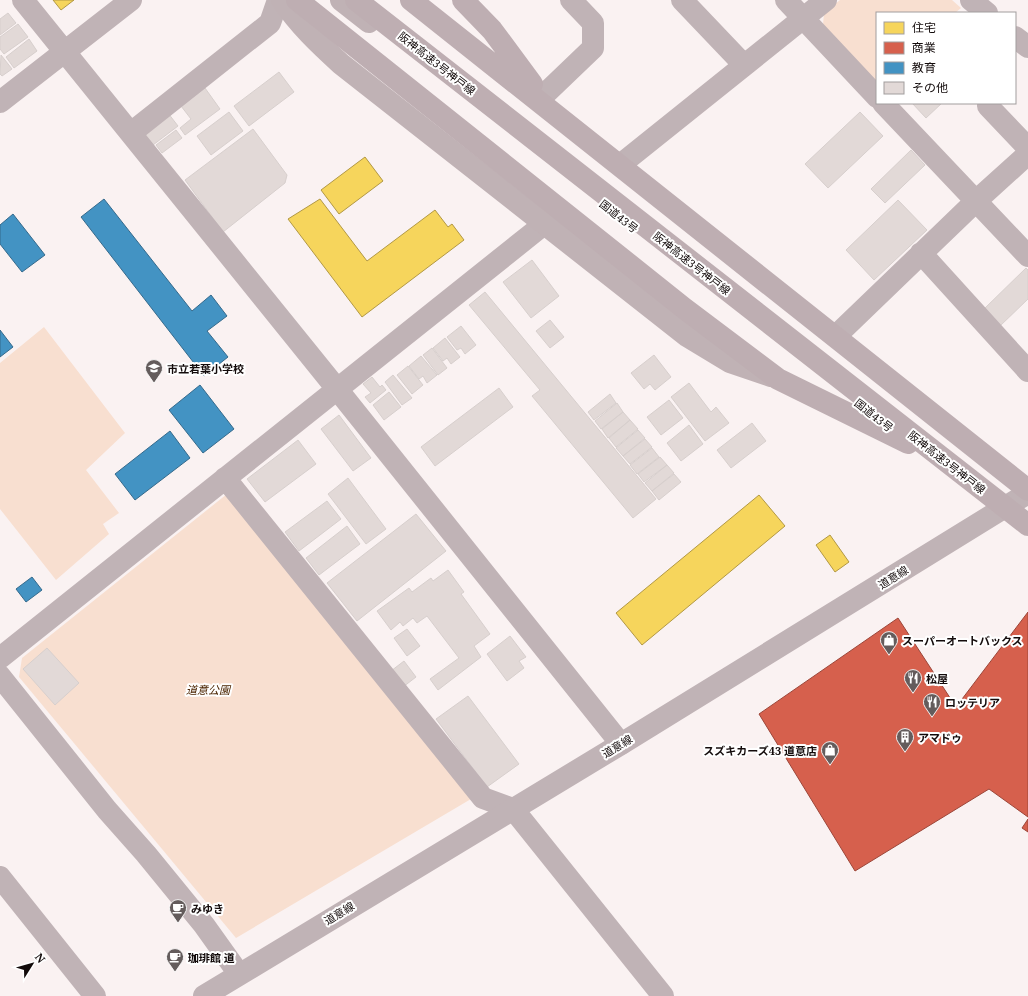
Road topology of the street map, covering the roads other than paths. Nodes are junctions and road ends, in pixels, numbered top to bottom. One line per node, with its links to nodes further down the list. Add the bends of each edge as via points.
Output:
1 (23, 0): 22 (street)
2 (131, 0): 22 (street)
3 (278, 0): 29 (street, via 270,23)
4 (282, 0): 34 (highway, via 298,22 342,64)
5 (297, 0): 39 (highway)
6 (340, 0): 41 (highway, 国道43号)
7 (356, 0): 47 (highway, 阪神高速3号神戸線)
8 (411, 0): 44 (highway)
9 (424, 0): 24 (highway)
10 (463, 0): 19 (highway)
11 (478, 0): 19 (highway)
12 (572, 0): 24 (street, via 593,23 593,48)
13 (682, 0): 23 (street)
14 (786, 0): 18 (street)
15 (826, 0): 18 (street)
16 (971, 0): 17 (street)
17 (985, 12)
18 (803, 18): 23 (street); 26 (street)
19 (492, 30): 24 (highway)
20 (1016, 37): 21 (street)
21 (1028, 47)
22 (65, 52): 25 (street); 29 (street)
23 (744, 65): 32 (street)
24 (539, 89): 32 (highway)
25 (2, 95)
26 (876, 95)
27 (884, 104): 33 (street)
28 (988, 106): 30 (street)
29 (131, 133): 40 (street)
30 (1028, 148)
31 (1028, 154): 33 (street)
32 (626, 161): 37 (highway)
33 (976, 201): 35 (street); 36 (street)
34 (543, 225): 39 (highway, via 687,336 730,362); 40 (street)
35 (921, 253): 37 (street); 38 (street)
36 (1028, 256)
37 (841, 331): 42 (highway)
38 (1028, 371)
39 (778, 379): 41 (highway)
40 (337, 388): 43 (street); 51 (street)
41 (912, 446): 46 (highway, 国道43号)
42 (1028, 477)
43 (225, 478): 49 (street); 52 (street, via 483,798)
44 (1028, 490)
45 (1028, 493): 46 (street, 道意線)
46 (997, 513): 48 (highway, 国道43号); 51 (street, 道意線)
47 (1028, 525)
48 (1028, 538)
49 (0, 658)
50 (0, 676): 54 (street, via 107,810 204,925)
51 (621, 744): 52 (street, 道意線)
52 (513, 809): 54 (street, 道意線); 57 (street)
53 (0, 877): 55 (street)
54 (239, 974): 56 (street, 道意線)
55 (95, 996)
56 (204, 996)
57 (662, 996)

